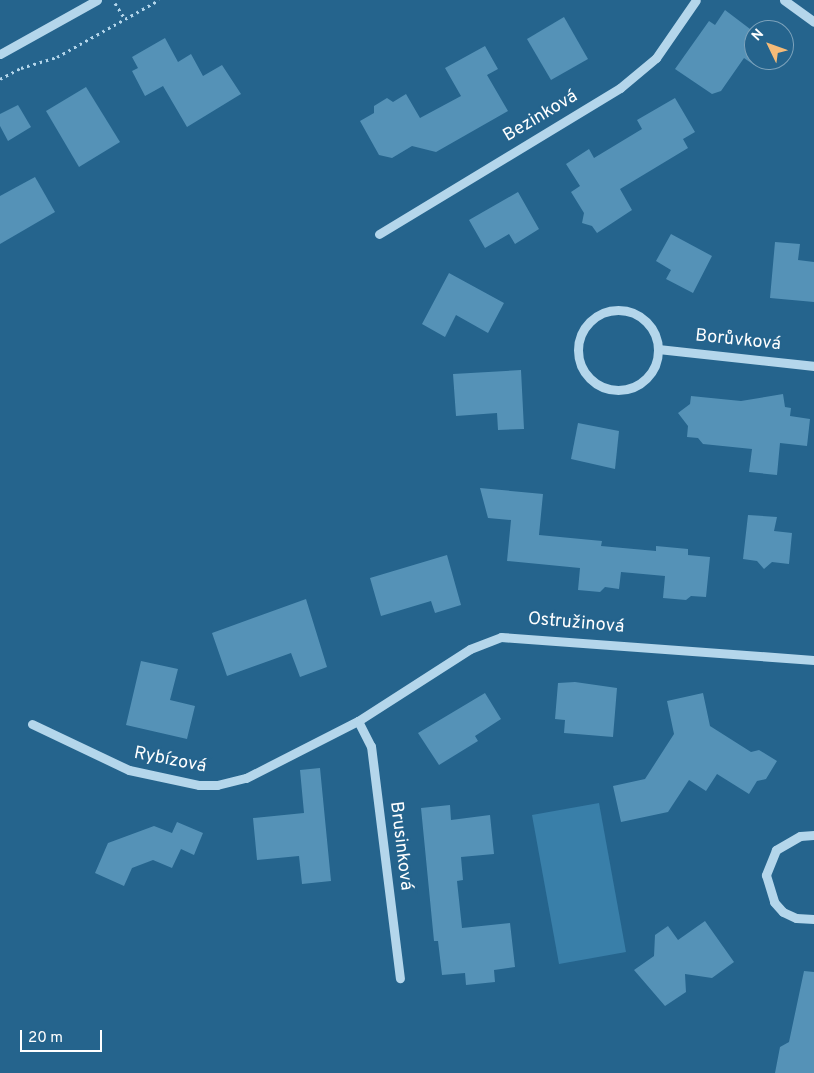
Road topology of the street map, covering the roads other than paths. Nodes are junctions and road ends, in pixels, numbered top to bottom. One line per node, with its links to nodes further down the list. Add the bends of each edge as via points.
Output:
1 (97, 0): 5 (street)
2 (696, 0): 6 (street, Bezinková, via 656,58 627,82)
3 (784, 0): 4 (street)
4 (814, 22)
5 (0, 54)
6 (379, 234)
7 (658, 349): 7 (street, via 649,324 627,311 613,310 589,321 580,338 578,358 591,381 615,390 628,389 650,374); 8 (street, Borůvková)
8 (814, 366)
9 (814, 660): 10 (street, Ostružinová, via 501,636 470,649)
10 (358, 721): 11 (street, Rybízová, via 246,778 217,785 199,785 128,770); 14 (street, Brusinková, via 371,746)
11 (32, 724)
12 (814, 835): 13 (street, via 800,836 776,850 766,875 770,896 783,912 796,918)
13 (814, 919)
14 (400, 978)

